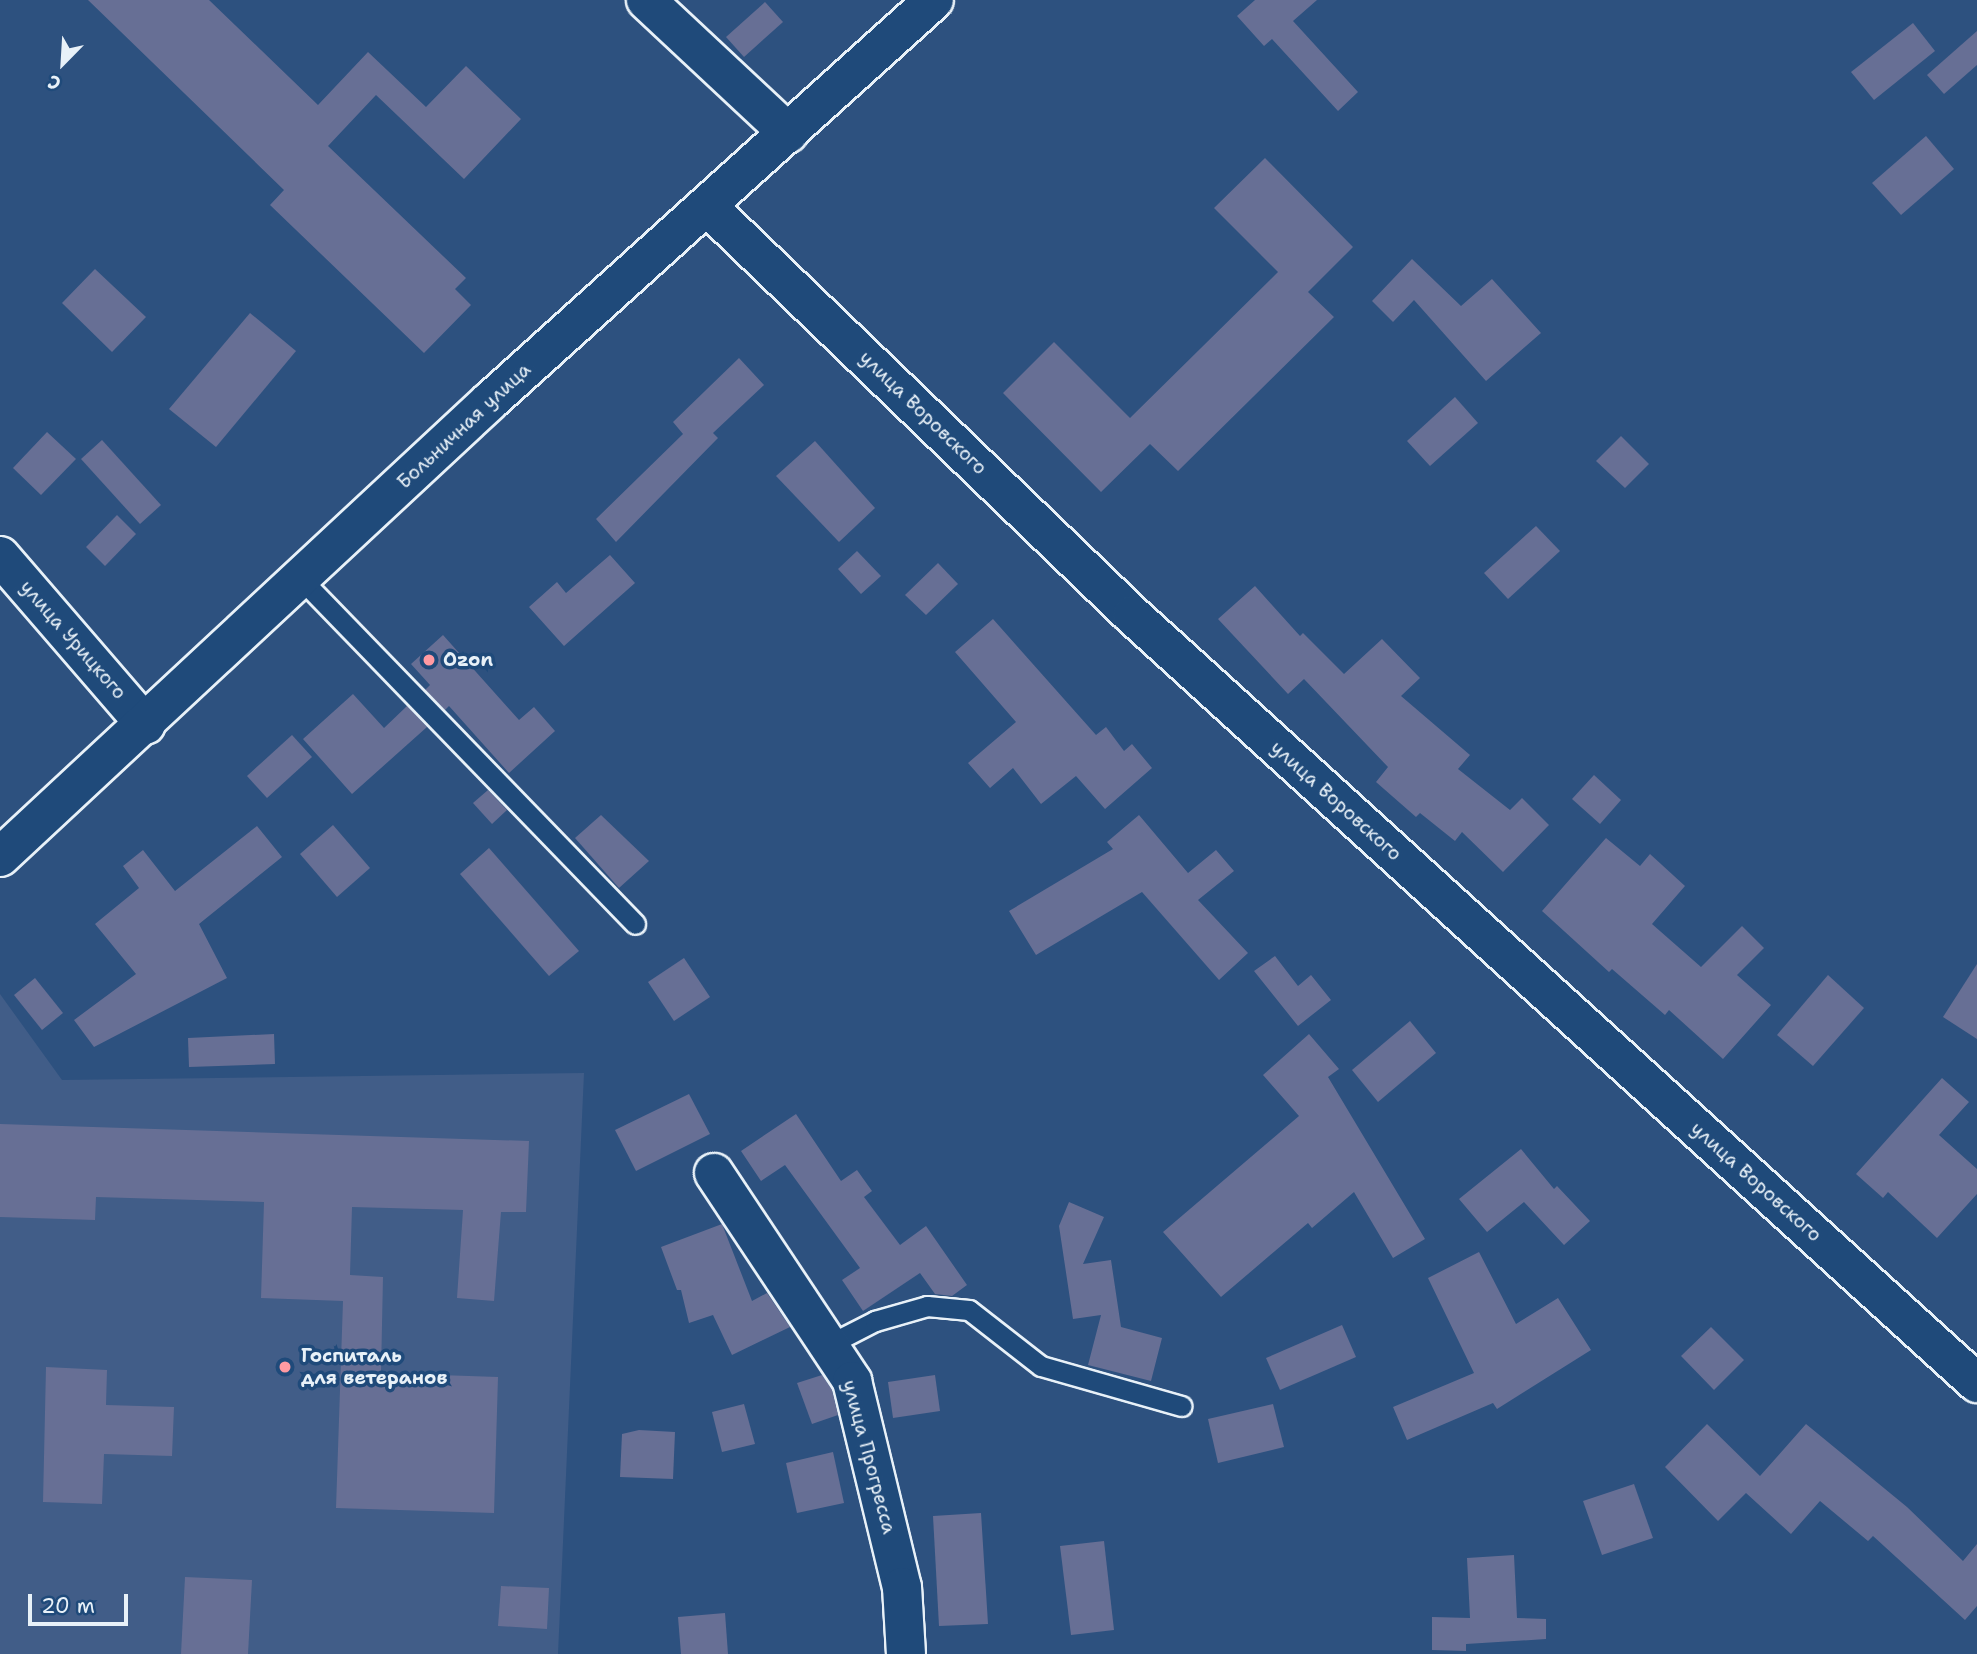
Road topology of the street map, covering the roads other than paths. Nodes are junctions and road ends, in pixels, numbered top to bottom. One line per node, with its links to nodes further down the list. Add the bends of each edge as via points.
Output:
1 (646, 0): 3 (street)
2 (934, 0): 3 (street, Больничная улица)
3 (788, 133): 4 (street, Больничная улица)
4 (707, 206): 6 (street, Больничная улица); 12 (street, улица Воровского, via 1132,615)
5 (0, 556): 7 (street, улица Урицкого)
6 (301, 579): 7 (street, Больничная улица); 9 (lane)
7 (146, 725): 8 (street, Больничная улица)
8 (0, 857)
9 (635, 924)
10 (714, 1173): 11 (street, улица Прогресса)
11 (828, 1345): 13 (lane, via 875,1321 927,1306 969,1310 1041,1366); 14 (street, улица Прогресса, via 852,1381 902,1587)
12 (1977, 1383)
13 (1181, 1406)
14 (906, 1654)

